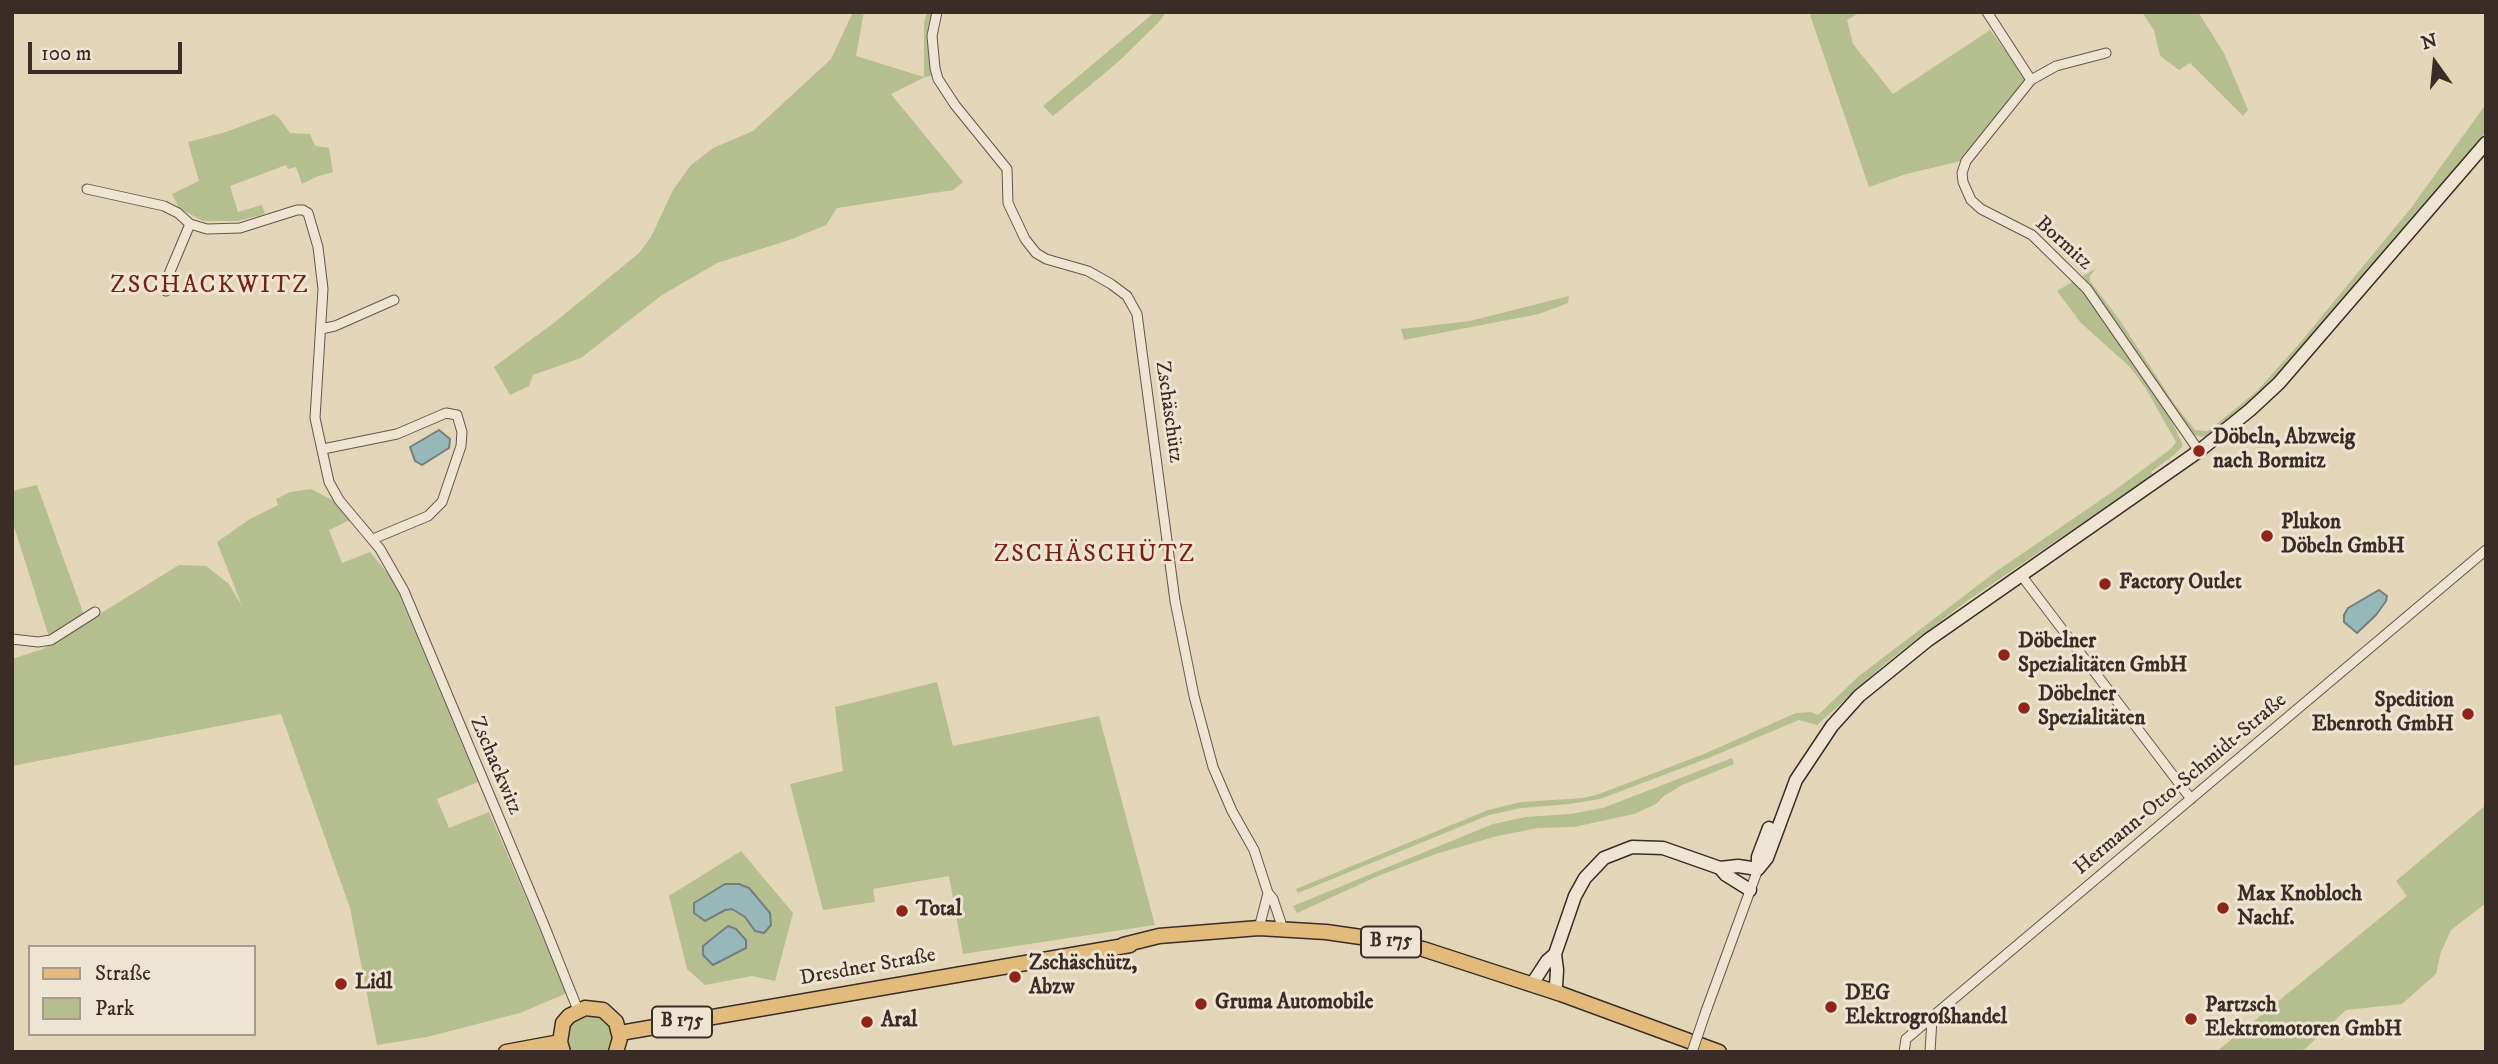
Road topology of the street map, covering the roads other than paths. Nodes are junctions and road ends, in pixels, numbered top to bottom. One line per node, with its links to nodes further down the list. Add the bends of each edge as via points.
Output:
1 (937, 12): 22 (street, Zschäschütz, via 932,36 938,79 1007,169 1008,203 1025,239 1046,259 1088,271 1111,284 1127,296 1137,314 1180,637 1213,767 1254,850)
2 (1987, 12): 4 (street)
3 (2106, 53): 4 (street, Bormitz, via 2056,66)
4 (2031, 80): 12 (street, Bormitz, via 1966,161 1962,173 1967,193 1981,209 2032,235 2087,289)
5 (2486, 142): 12 (street, via 2279,383)
6 (87, 189): 7 (street, Zschackwitz, via 164,206)
7 (190, 223): 8 (street); 10 (street, Zschackwitz, via 224,230 297,210 308,213 321,267)
8 (166, 291)
9 (394, 300): 10 (street)
10 (321, 329): 11 (street, Zschackwitz, via 314,404)
11 (323, 449): 13 (street, Zschackwitz, via 339,500); 13 (street, via 397,434 446,413 457,415 461,446 442,502 428,516)
12 (2199, 451): 15 (street)
13 (373, 539): 28 (street, Zschackwitz, via 411,608)
14 (2486, 551): 18 (street, Hermann-Otto-Schmidt-Straße)
15 (2021, 575): 18 (street); 20 (street, via 1875,681 1832,726 1791,789 1767,858)
16 (95, 611): 17 (street, via 51,640)
17 (12, 639)
18 (2191, 799): 29 (street, Hermann-Otto-Schmidt-Straße)
19 (1720, 869): 20 (street); 21 (street); 25 (street, via 1646,846 1604,858 1575,895)
20 (1758, 869): 21 (street)
21 (1751, 890): 34 (street, bridge)
22 (1268, 893): 23 (street); 24 (street, Zschäschütz)
23 (1259, 929): 24 (main road, Dresdner Straße / B 175); 30 (main road, Dresdner Straße / B 175, via 1154,937)
24 (1281, 929): 26 (main road, B 175, via 1376,939)
25 (1555, 954): 26 (street); 27 (street, via 1558,970)
26 (1532, 984): 27 (main road, B 175)
27 (1553, 991): 35 (main road, B 175, via 1570,1004)
28 (578, 1010): 30 (main road, via 603,1010); 31 (main road, via 563,1023)
29 (1932, 1019): 36 (street, Hermann-Otto-Schmidt-Straße, via 1906,1039); 37 (street)
30 (620, 1032): 33 (main road)
31 (562, 1047): 32 (main road)
32 (506, 1052)
33 (616, 1052)
34 (1692, 1052)
35 (1719, 1052)
36 (1904, 1052)
37 (1930, 1052)

